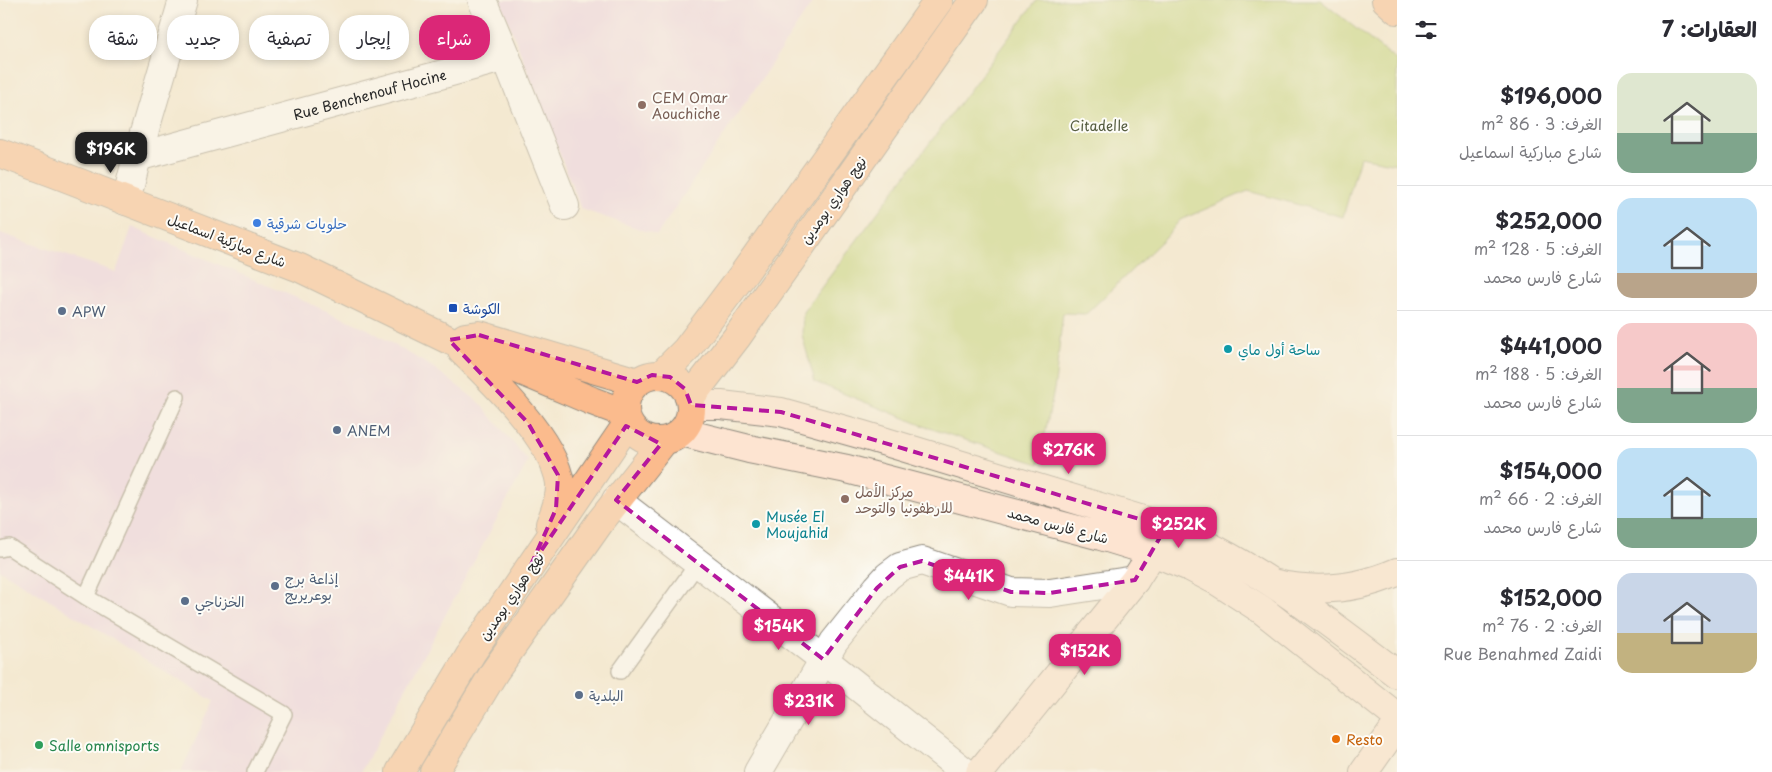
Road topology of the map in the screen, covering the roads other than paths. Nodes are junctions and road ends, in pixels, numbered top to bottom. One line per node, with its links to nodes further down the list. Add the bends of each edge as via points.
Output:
1 (183, 0): 9 (street)
2 (482, 0): 7 (street)
3 (939, 0): 13 (main road, via 686,350)
4 (974, 0): 15 (main road, نهج هواري بومدين)
5 (1386, 0): 6 (main road)
6 (1397, 10)
7 (506, 57): 9 (street, Rue Benchenouf Hocine); 11 (street)
8 (0, 153): 10 (main road, شارع مباركية اسماعيل)
9 (137, 157): 10 (street)
10 (126, 201): 12 (main road, شارع مباركية اسماعيل, via 300,268)
11 (566, 206)
12 (449, 340): 13 (main road, via 479,335); 16 (main road, شارع مباركية اسماعيل); 23 (main road, via 482,370 528,423 546,449 558,475 560,485 556,509)
13 (649, 378): 15 (main road, via 670,377 679,382); 16 (main road, via 626,396)
14 (177, 397): 27 (lane)
15 (690, 402): 17 (main road, via 687,424); 19 (street, شارع فارس محمد, via 780,412)
16 (626, 418): 17 (main road, via 634,432 653,442); 23 (main road, نهج هواري بومدين)
17 (672, 436): 18 (main road); 21 (street, شارع فارس محمد, via 846,469)
18 (616, 500): 22 (street); 35 (main road, via 496,671)
19 (1166, 527): 21 (street); 26 (street, شارع فارس محمد, via 1195,538)
20 (0, 549): 27 (lane, via 10,547)
21 (1153, 552): 25 (street); 31 (street, شارع فارس محمد, via 1208,576 1255,605)
22 (698, 562): 28 (street); 29 (lane)
23 (530, 566): 34 (main road, نهج هواري بومدين, via 472,652)
24 (1397, 572): 26 (street, via 1364,584 1328,589)
25 (1135, 580): 28 (street, via 1050,593 1011,592 922,561 912,563 900,567 877,588); 38 (street)
26 (1273, 584): 30 (street, شارع فارس محمد)
27 (86, 597): 33 (lane, via 284,714)
28 (823, 658): 36 (street); 37 (street)
29 (620, 671)
30 (1397, 674)
31 (1396, 713): 39 (street)
32 (1397, 758): 40 (street)
33 (255, 772)
34 (400, 772)
35 (434, 772)
36 (758, 772)
37 (964, 772)
38 (980, 772)
39 (1364, 772)
40 (1385, 772)

